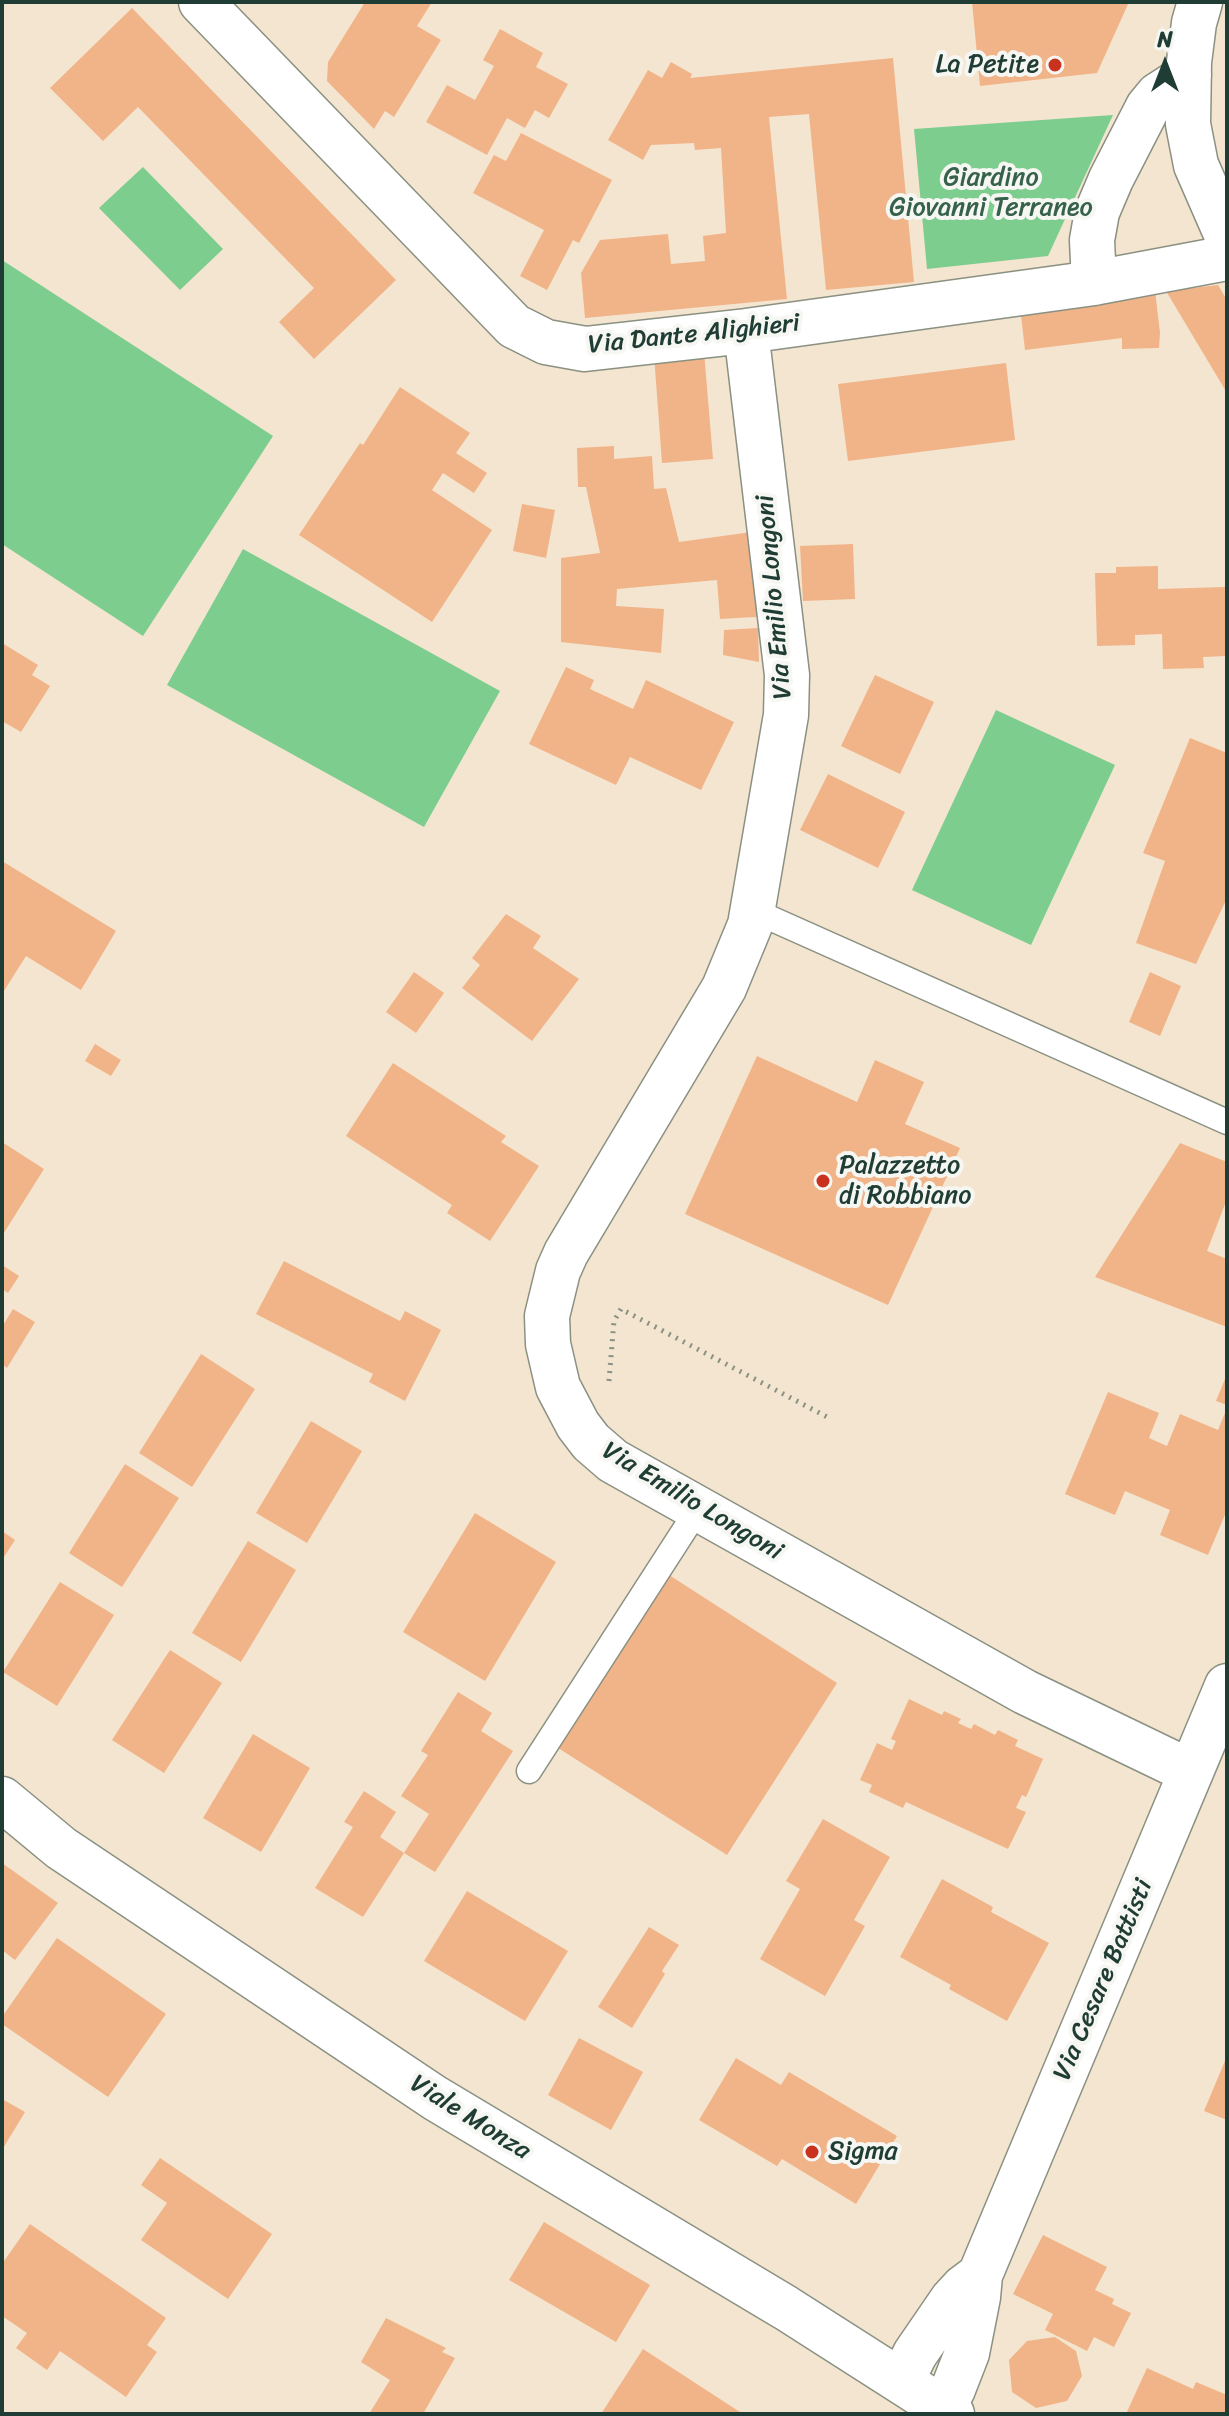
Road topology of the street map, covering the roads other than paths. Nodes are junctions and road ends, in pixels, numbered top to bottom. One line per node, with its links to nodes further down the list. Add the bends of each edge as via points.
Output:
1 (201, 2): 7 (street, Via Dante Alighieri, via 514,326 532,337 585,349)
2 (1200, 2): 3 (street)
3 (1189, 75): 4 (street, via 1188,124 1196,165); 6 (street, via 1148,107 1111,179 1092,240)
4 (1227, 236)
5 (1227, 258): 6 (street, Via Dante Alighieri)
6 (1094, 283): 7 (street, Via Dante Alighieri)
7 (746, 331): 8 (street, Via Emilio Longoni, via 787,675 786,715)
8 (752, 910): 9 (lane); 10 (street, Via Emilio Longoni, via 743,947 724,988 566,1253 547,1316 558,1387 591,1442 613,1461)
9 (1227, 1122)
10 (698, 1509): 12 (lane); 13 (street, Via Emilio Longoni, via 1025,1692)
11 (1227, 1686): 13 (street, Via Cesare Battisti)
12 (529, 1771)
13 (1191, 1772): 15 (street, Via Cesare Battisti)
14 (2, 1799): 16 (street, Viale Monza, via 61,1848 435,2098)
15 (980, 2275): 16 (street, Via Cesare Battisti, via 952,2300); 17 (street, Via Cesare Battisti, via 967,2353)
16 (902, 2380): 17 (street, Viale Monza)
17 (947, 2411)

